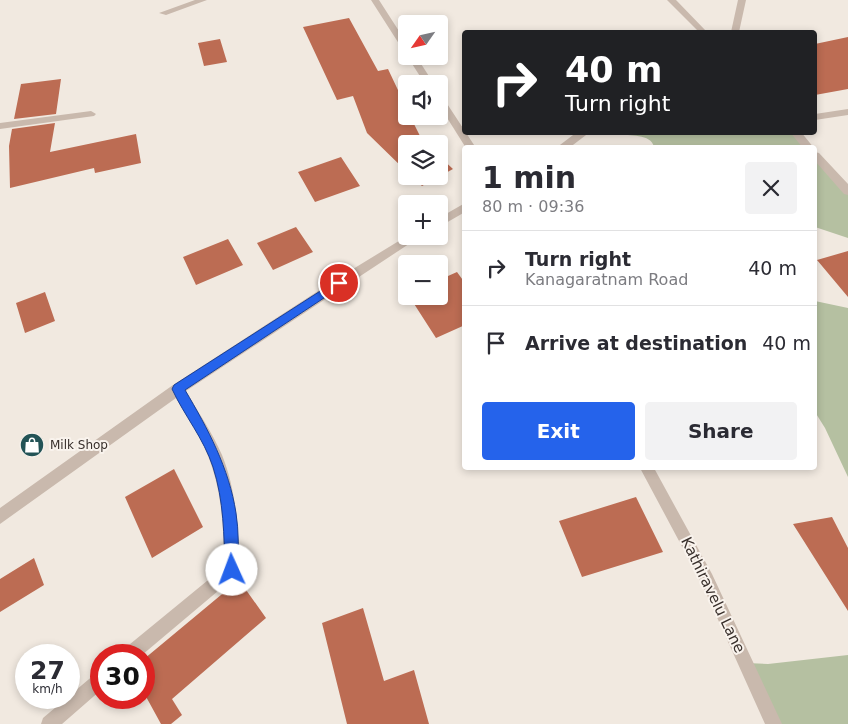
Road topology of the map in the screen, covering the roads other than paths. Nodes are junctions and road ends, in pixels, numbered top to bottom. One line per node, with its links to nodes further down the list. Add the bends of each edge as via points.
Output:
1 (203, 0): 5 (street)
2 (375, 0): 8 (street)
3 (671, 0): 6 (street)
4 (742, 0): 7 (street)
5 (163, 13)
6 (701, 30)
7 (735, 30)
8 (398, 36)
9 (448, 112): 14 (street)
10 (848, 112): 12 (street)
11 (91, 114): 13 (street)
12 (817, 118)
13 (0, 126)
14 (462, 134)
15 (581, 135): 17 (street)
16 (797, 135): 18 (street)
17 (566, 145)
18 (806, 145)
19 (817, 157): 20 (street)
20 (848, 191)
21 (462, 209): 22 (street)
22 (448, 217)
23 (401, 245): 24 (street)
24 (178, 389): 26 (street); 27 (street, via 219,466 230,514 232,570)
25 (648, 470): 30 (street, Kathiravelu Lane, via 707,579)
26 (0, 516)
27 (143, 644)
28 (90, 689): 29 (street)
29 (49, 724)
30 (774, 724)

